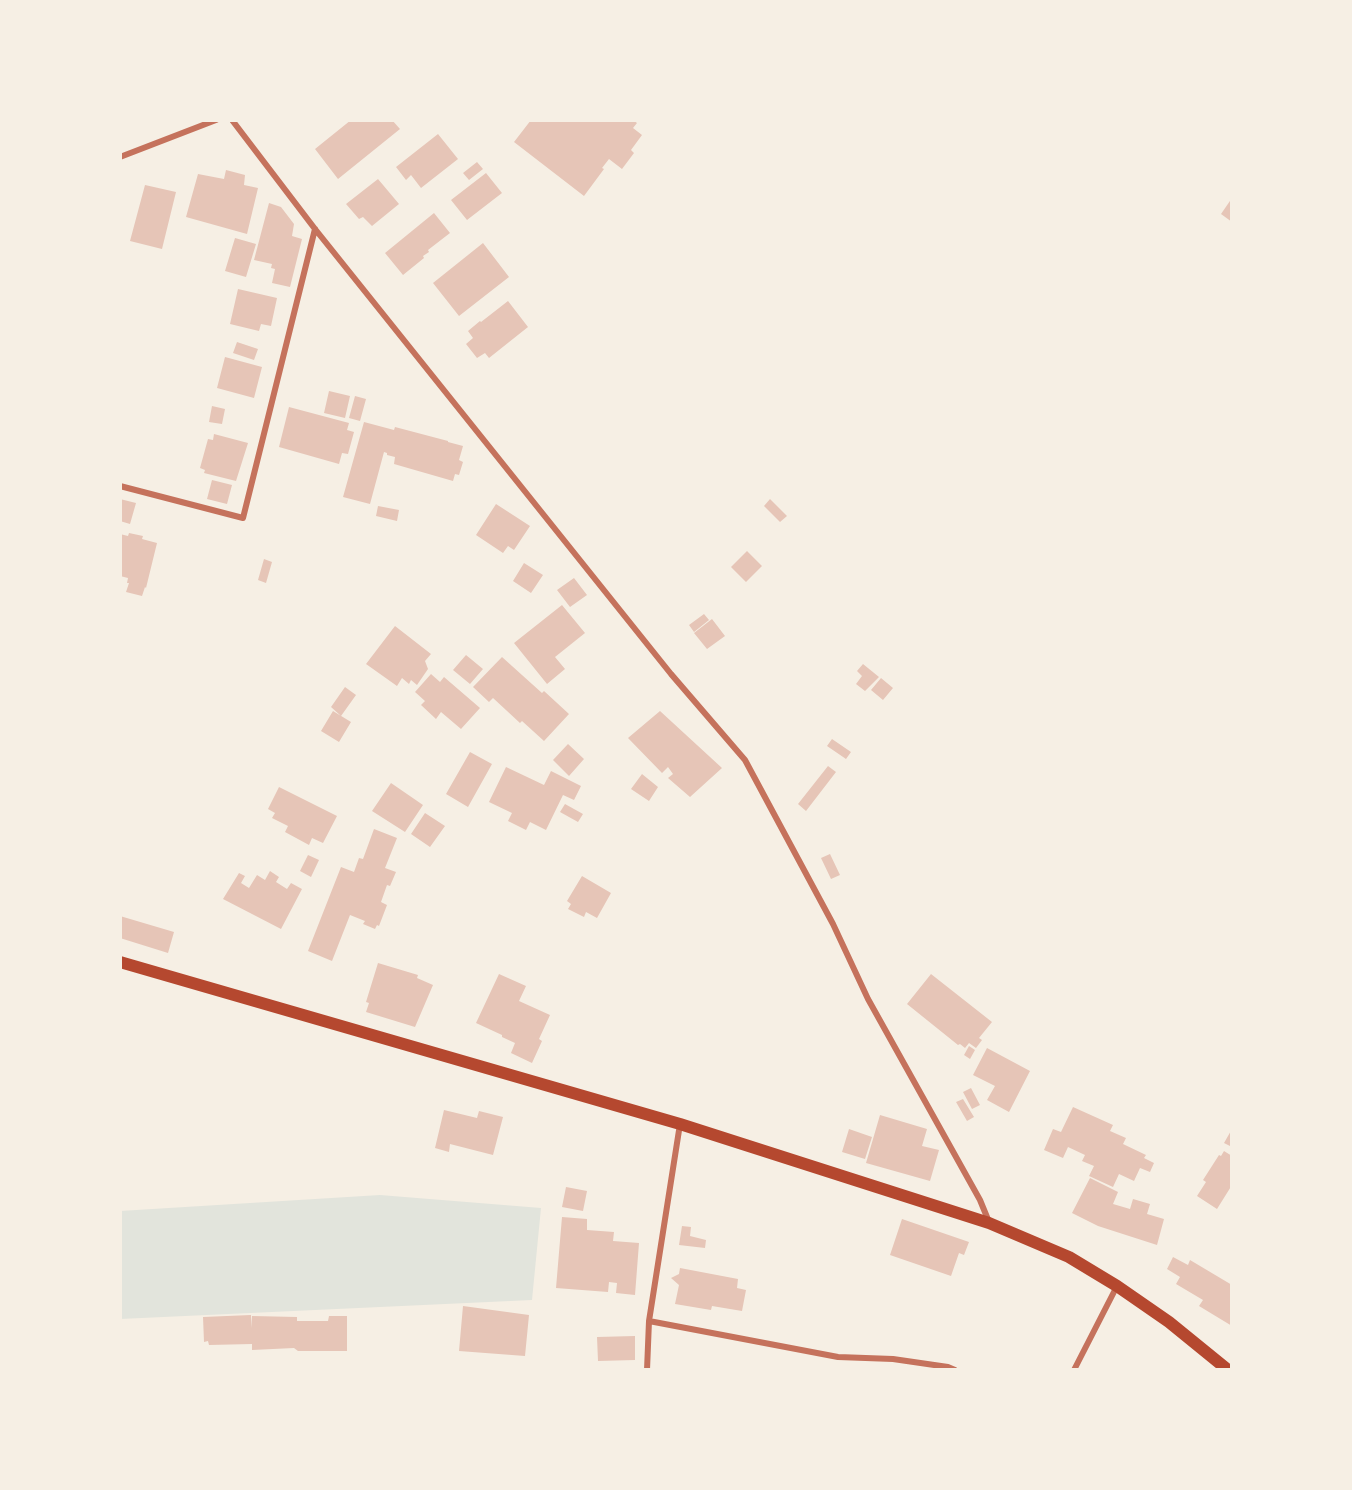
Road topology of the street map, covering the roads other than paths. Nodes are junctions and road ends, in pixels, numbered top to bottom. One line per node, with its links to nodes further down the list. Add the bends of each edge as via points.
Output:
1 (216, 120): 3 (street)
2 (232, 120): 4 (street)
3 (120, 157)
4 (315, 229): 5 (street, via 243,518); 8 (street, via 671,674 745,760)
5 (120, 486)
6 (120, 962): 7 (main road)
7 (680, 1124): 8 (main road); 10 (street)
8 (989, 1222): 9 (main road, via 1069,1257)
9 (1117, 1286): 13 (street); 14 (main road)
10 (650, 1321): 11 (street); 12 (street, via 838,1357 893,1359)
11 (647, 1370)
12 (955, 1370)
13 (1074, 1370)
14 (1228, 1370)

